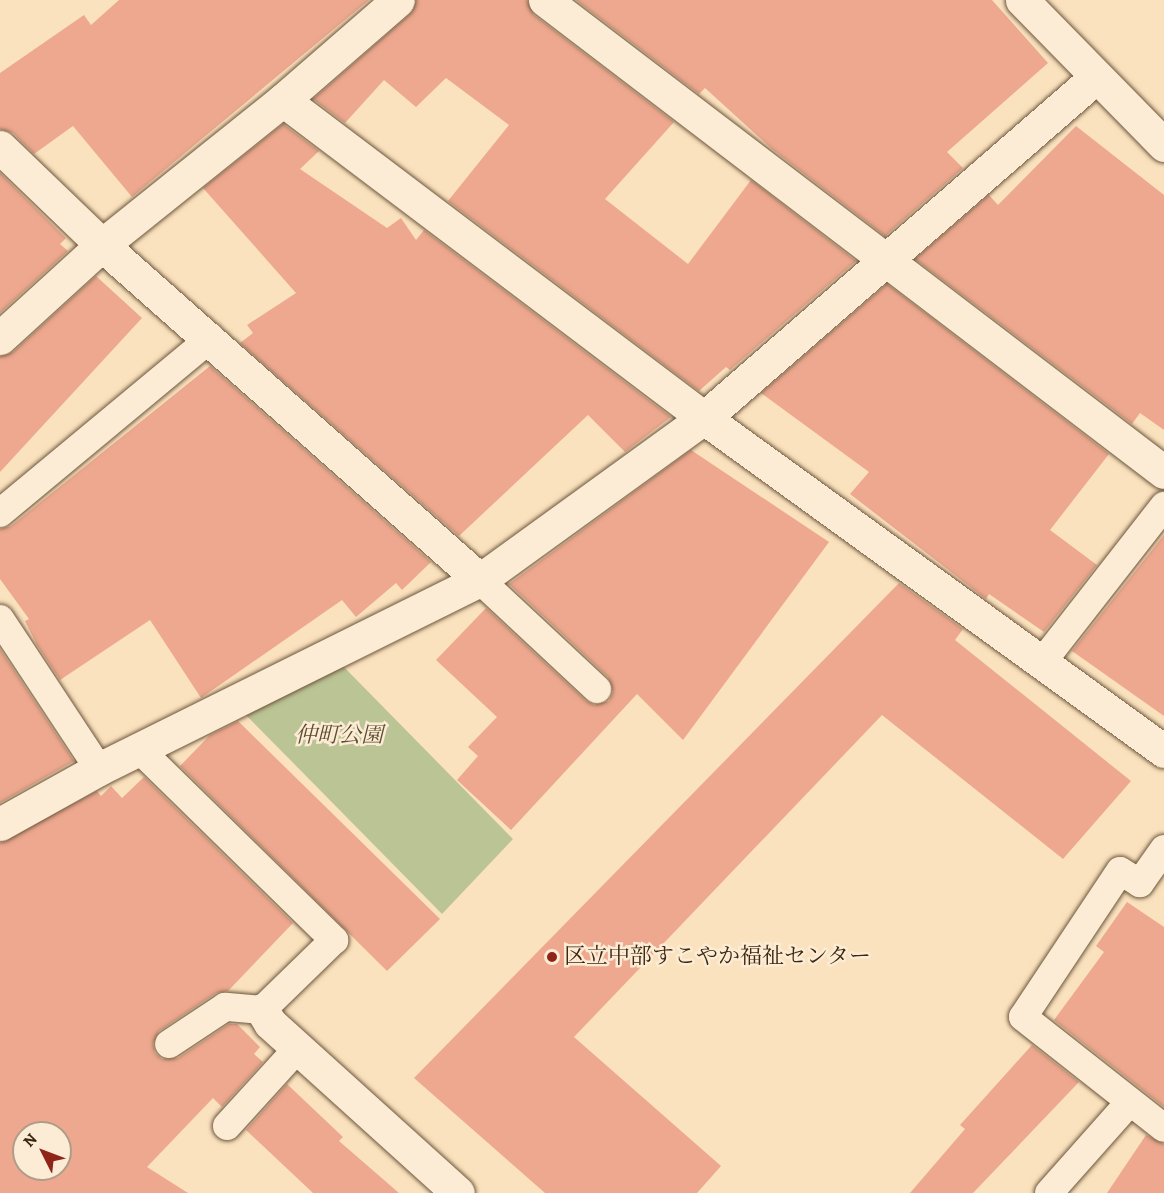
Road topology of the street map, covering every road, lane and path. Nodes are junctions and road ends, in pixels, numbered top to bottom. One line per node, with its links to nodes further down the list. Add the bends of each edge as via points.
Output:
1 (398, 0): 5 (street)
2 (545, 0): 9 (street)
3 (1022, 0): 4 (street)
4 (1095, 78): 6 (street); 9 (street)
5 (283, 100): 8 (street); 12 (street)
6 (1164, 145)
7 (0, 147): 8 (street)
8 (102, 245): 10 (street); 11 (street)
9 (885, 263): 12 (street); 13 (street)
10 (0, 338)
11 (211, 338): 15 (lane); 16 (street)
12 (705, 418): 16 (street); 18 (street)
13 (1164, 472)
14 (1164, 506): 18 (lane)
15 (0, 513)
16 (480, 580): 19 (lane); 20 (street)
17 (0, 619): 22 (lane)
18 (1043, 661): 21 (street)
19 (597, 689)
20 (140, 750): 22 (street); 25 (lane, via 334,940)
21 (1164, 752)
22 (99, 769): 23 (street)
23 (0, 824)
24 (1164, 849): 28 (lane, via 1140,884 1120,871 1023,1017)
25 (262, 1010): 26 (lane, via 225,1007); 27 (street)
26 (169, 1044)
27 (298, 1048): 29 (lane); 31 (street)
28 (1129, 1103): 30 (lane); 32 (lane)
29 (227, 1126)
30 (1164, 1128)
31 (458, 1193)
32 (1049, 1193)

